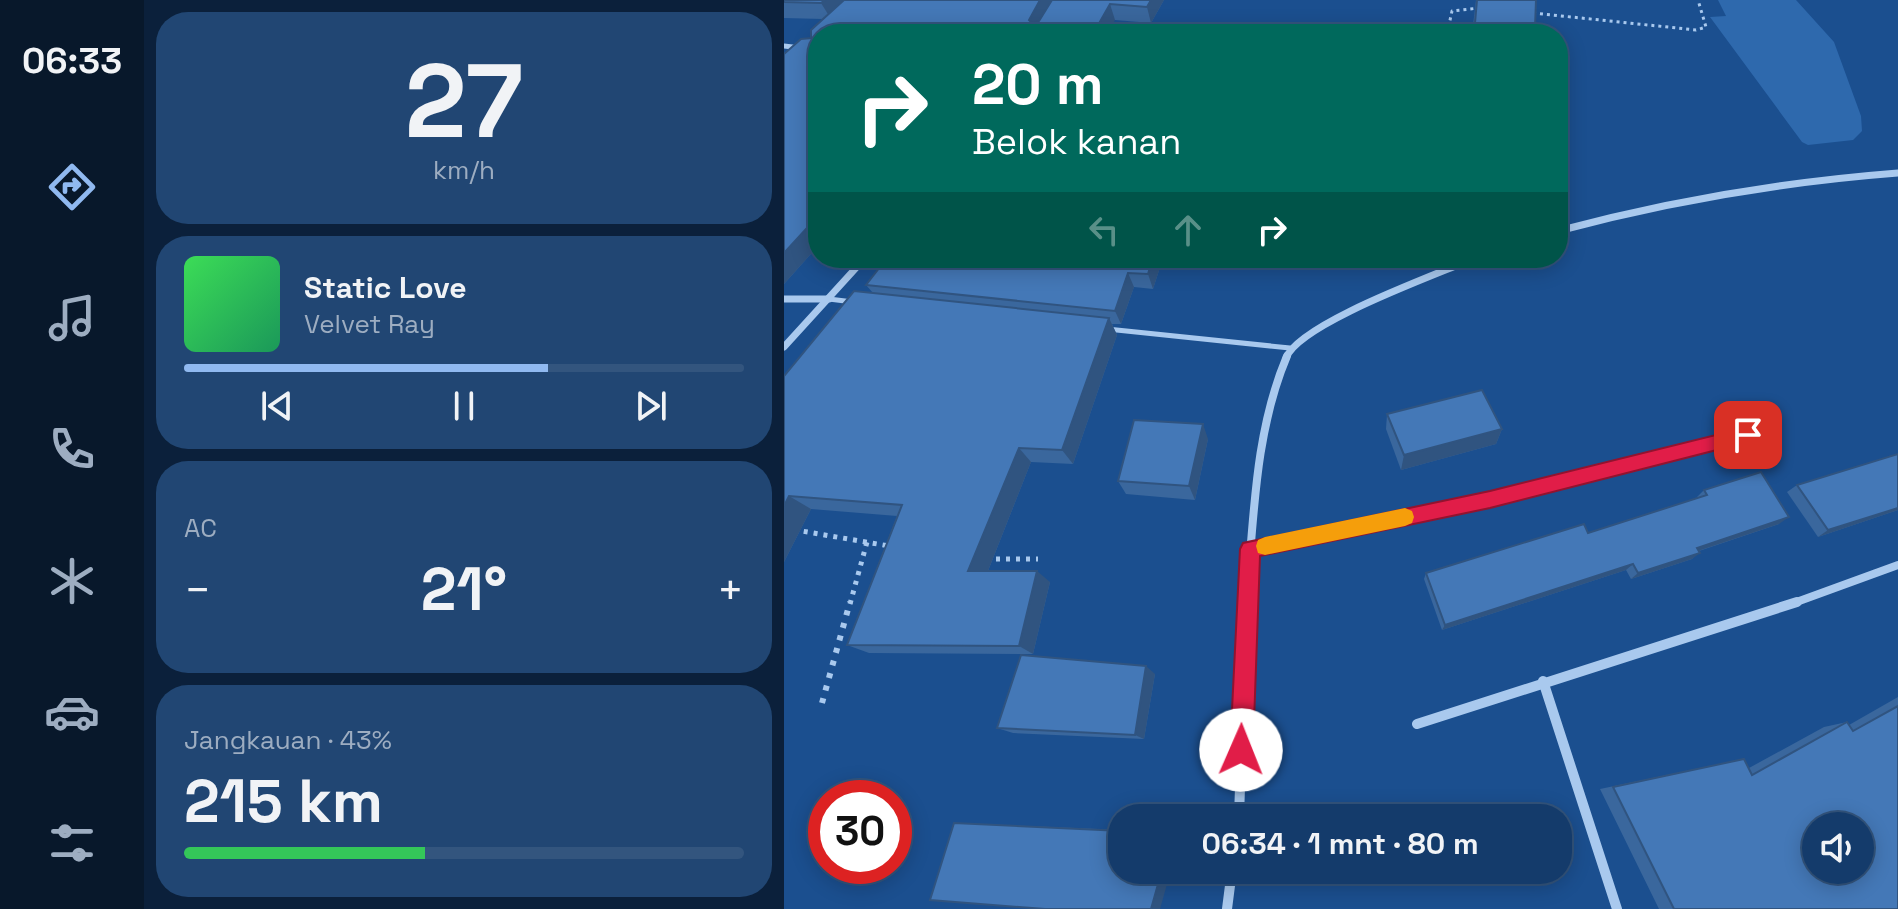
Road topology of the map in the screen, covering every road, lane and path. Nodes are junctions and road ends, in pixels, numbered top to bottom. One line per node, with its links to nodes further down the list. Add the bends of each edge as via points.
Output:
1 (1698, 0): 3 (path, via 1706,27 1696,30)
2 (1487, 8): 4 (path, via 1452,11)
3 (1532, 13)
4 (1449, 24)
5 (784, 46): 7 (street)
6 (808, 46): 7 (street)
7 (804, 49): 8 (street)
8 (808, 49)
9 (1898, 173): 10 (street, via 1723,193)
10 (1568, 228)
11 (856, 268): 14 (street)
12 (1452, 268): 18 (street, via 1332,320)
13 (784, 299): 14 (street)
14 (829, 299): 15 (lane); 17 (street)
15 (859, 302)
16 (1103, 328): 18 (lane)
17 (784, 347)
18 (1290, 348): 23 (street, via 1262,431)
19 (1748, 435): 23 (street, via 1490,499)
20 (784, 528): 21 (path)
21 (867, 542): 22 (path); 28 (path)
22 (892, 546)
23 (1250, 549): 30 (street)
24 (972, 558): 25 (path)
25 (1038, 559)
26 (1898, 565): 27 (street)
27 (1543, 681): 29 (street); 33 (street)
28 (822, 703)
29 (1417, 724)
30 (1239, 804)
31 (1230, 884): 32 (street)
32 (1227, 909)
33 (1617, 909)

